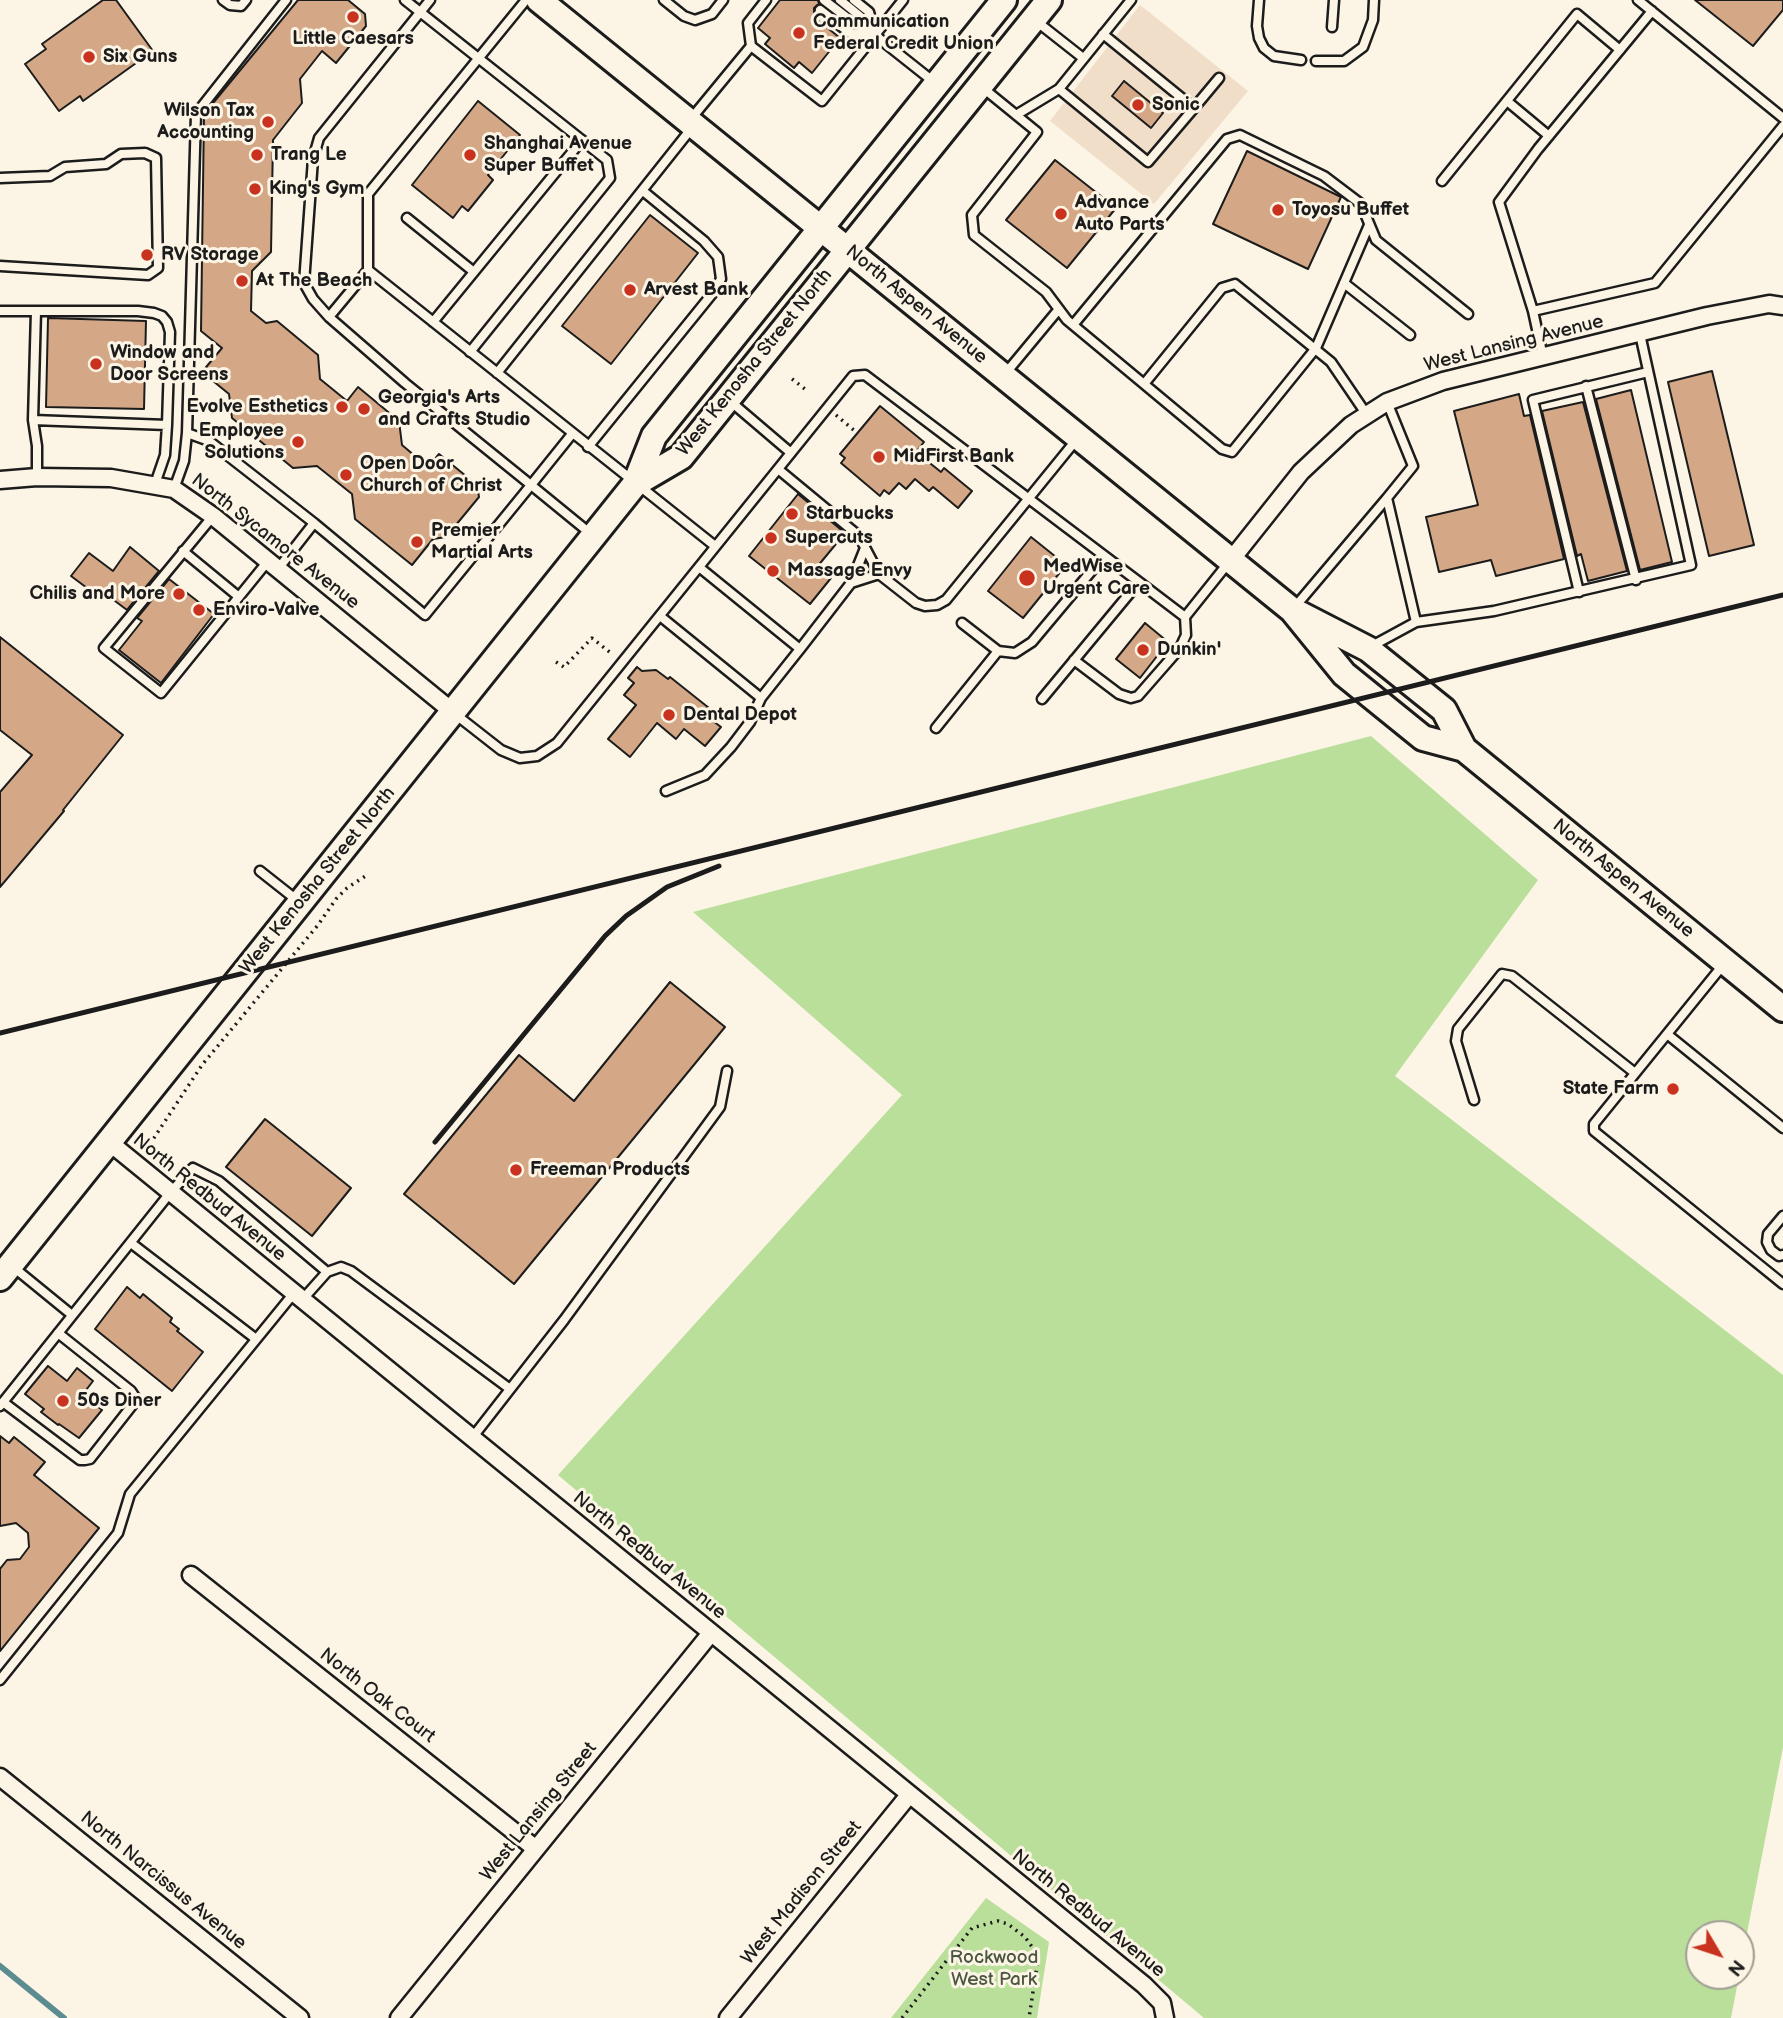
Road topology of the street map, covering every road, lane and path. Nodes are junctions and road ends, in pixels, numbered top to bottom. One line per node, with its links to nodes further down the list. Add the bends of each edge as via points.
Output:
1 (223, 0): 2 (lane, via 241,6)
2 (246, 0)
3 (286, 0): 86 (lane, via 196,114)
4 (405, 0): 24 (lane)
5 (430, 0): 24 (lane)
6 (526, 0): 32 (lane)
7 (538, 0): 43 (main road, North Aspen Avenue)
8 (664, 0): 9 (lane, via 695,20 712,14)
9 (723, 0)
10 (766, 0): 29 (lane, via 748,23)
11 (824, 0): 28 (lane)
12 (840, 0): 28 (lane)
13 (855, 0): 28 (lane, via 869,12)
14 (903, 0): 28 (lane)
15 (1004, 0): 36 (main road, West Kenosha Street North)
16 (1049, 0): 25 (main road, West Kenosha Street North)
17 (1131, 0): 27 (lane)
18 (1259, 0): 33 (lane, via 1257,26 1264,48 1274,55)
19 (1334, 0): 26 (lane)
20 (1374, 0): 34 (lane, via 1373,20 1363,47 1344,61)
21 (1638, 0): 23 (lane)
22 (820, 10): 28 (lane, via 850,33)
23 (1652, 11): 30 (lane); 42 (lane)
24 (420, 12): 32 (lane); 64 (lane, via 319,138 313,159 304,283)
25 (1034, 19): 31 (lane); 37 (main road, West Kenosha Street North)
26 (1332, 27)
27 (1103, 34): 31 (lane); 40 (lane)
28 (876, 36): 29 (lane, via 822,102); 36 (lane)
29 (751, 46): 43 (lane)
30 (1620, 50): 39 (lane, via 1577,14); 45 (lane)
31 (1083, 58): 38 (lane)
32 (479, 59): 46 (lane); 55 (lane, via 368,194)
33 (1301, 60)
34 (1316, 61)
35 (1219, 78): 40 (lane)
36 (936, 84): 52 (main road, West Kenosha Street North)
37 (980, 86): 41 (lane); 53 (main road, West Kenosha Street North)
38 (1059, 89): 40 (lane, via 1149,162); 41 (lane)
39 (1507, 101): 45 (lane); 48 (lane)
40 (1194, 108)
41 (1016, 115): 59 (lane, via 1037,132 972,215 974,235 1046,292)
42 (1783, 118)
43 (691, 124): 49 (lane); 52 (main road, North Aspen Avenue)
44 (1783, 126): 60 (lane, via 1655,283)
45 (1549, 136): 60 (lane, via 1499,202)
46 (582, 140): 56 (lane); 70 (lane, via 607,160 610,178)
47 (0, 178): 54 (lane, via 50,176 65,167 106,164 121,155 145,153 156,159 158,268 148,275)
48 (1442, 181)
49 (643, 191): 73 (lane); 89 (lane, via 704,241 718,257 721,279)
50 (407, 218): 56 (lane)
51 (1369, 225): 57 (lane); 63 (lane, via 1376,240); 66 (lane, via 1361,204 1324,176 1240,135 1227,139)
52 (820, 228): 53 (main road, North Aspen Avenue); 95 (main road, West Kenosha Street North, via 654,436)
53 (847, 250): 74 (main road, North Aspen Avenue); 79 (main road, West Kenosha Street North)
54 (0, 266)
55 (368, 270): 64 (lane); 65 (lane)
56 (474, 272): 65 (lane)
57 (1344, 283): 68 (lane); 69 (lane)
58 (1783, 306): 67 (street, West Lansing Avenue, via 1769,304 1707,316)
59 (1059, 309): 66 (lane); 74 (lane)
60 (1533, 310): 71 (lane)
61 (0, 311): 62 (lane)
62 (36, 312): 83 (lane); 84 (lane, via 138,311 162,316 170,332)
63 (1468, 314)
64 (329, 317): 96 (lane)
65 (433, 322): 70 (lane)
66 (1073, 325): 76 (lane)
67 (1640, 334): 71 (street, West Lansing Avenue); 72 (lane)
68 (1410, 335)
69 (1315, 348): 76 (lane, via 1235,284 1222,288); 76 (lane, via 1232,452 1222,449); 82 (lane, via 1331,362)
70 (470, 352): 73 (lane)
71 (1543, 357): 80 (street, West Lansing Avenue, via 1443,381)
72 (1648, 372): 77 (lane); 111 (lane, via 1691,565)
73 (497, 373): 87 (lane)
74 (1004, 375): 88 (main road, North Aspen Avenue)
75 (792, 379): 78 (path)
76 (1144, 384)
77 (1586, 386): 111 (lane); 114 (lane, via 1533,400)
78 (805, 389)
79 (728, 398): 90 (lane); 95 (main road, West Kenosha Street North, via 681,457)
80 (1387, 402): 82 (street, West Lansing Avenue); 99 (lane, via 1413,466)
81 (834, 414): 85 (path)
82 (1367, 415): 107 (street, West Lansing Avenue, via 1301,472)
83 (33, 420): 84 (lane); 92 (lane)
84 (167, 425): 94 (lane, via 165,455)
85 (856, 432)
86 (187, 433): 97 (lane); 101 (lane, via 209,441)
87 (572, 434): 89 (lane); 96 (lane)
88 (1079, 437): 98 (lane); 107 (main road, North Aspen Avenue)
89 (588, 447): 95 (lane)
90 (791, 453): 91 (lane); 98 (lane, via 853,376 865,375)
91 (778, 469): 103 (lane); 104 (lane, via 859,536)
92 (37, 477): 93 (street, North Sycamore Avenue); 94 (street, North Sycamore Avenue)
93 (0, 480)
94 (155, 484): 97 (street, North Sycamore Avenue)
95 (635, 484): 102 (main road, West Kenosha Street North); 103 (lane)
96 (531, 485): 101 (lane, via 425,615); 102 (lane)
97 (174, 489): 100 (street, North Sycamore Avenue)
98 (1028, 498): 106 (lane); 110 (lane, via 946,600 937,605 916,603)
99 (1387, 498): 116 (lane); 119 (lane)
100 (213, 516): 105 (lane); 108 (street, North Sycamore Avenue)
101 (314, 523): 108 (lane)
102 (594, 537): 129 (main road, West Kenosha Street North)
103 (715, 546): 109 (lane)
104 (865, 548): 110 (lane); 113 (lane)
105 (183, 551): 115 (lane); 115 (lane, via 104,648 161,693)
106 (1104, 556): 112 (lane); 123 (lane, via 1032,642 1016,653)
107 (1231, 560): 116 (main road, North Aspen Avenue); 118 (lane)
108 (273, 565): 115 (lane); 129 (street, North Sycamore Avenue)
109 (699, 567): 117 (lane); 121 (lane)
110 (879, 574): 113 (lane)
111 (1636, 580): 114 (lane)
112 (1139, 582): 118 (lane); 124 (lane)
113 (851, 583): 121 (lane)
114 (1579, 592): 119 (lane)
115 (239, 597)
116 (1292, 610): 122 (main road, North Aspen Avenue); 131 (main road, North Aspen Avenue, via 1344,674 1413,730 1423,738)
117 (660, 615): 126 (lane); 127 (lane)
118 (1185, 617): 124 (lane, via 1186,635 1180,648 1138,696 1119,694)
119 (1416, 622): 122 (lane)
120 (962, 623): 123 (lane)
121 (800, 649): 127 (lane)
122 (1368, 649): 131 (main road, North Aspen Avenue, via 1444,710)
123 (998, 651): 130 (lane)
124 (1074, 660): 128 (lane)
125 (556, 662): 126 (path, via 564,667 592,638)
126 (622, 662): 129 (lane, via 557,743 537,756 520,758 501,750)
127 (761, 698): 132 (lane, via 750,722 705,775)
128 (1042, 699)
129 (453, 712): 135 (main road, West Kenosha Street North)
130 (936, 728)
131 (1464, 749): 136 (main road, North Aspen Avenue)
132 (666, 792)
133 (260, 871): 135 (lane)
134 (367, 875): 144 (path, via 336,900 202,1065 150,1146)
135 (300, 903): 143 (main road, West Kenosha Street North)
136 (1725, 962): 137 (main road, North Aspen Avenue); 138 (lane)
137 (1783, 1009)
138 (1667, 1034): 140 (lane); 142 (lane)
139 (727, 1071): 156 (lane, via 720,1107)
140 (1635, 1073): 141 (lane, via 1512,976 1502,974 1458,1029 1456,1041); 151 (lane, via 1594,1124 1595,1134)
141 (1474, 1100)
142 (1783, 1128)
143 (108, 1142): 144 (street, North Redbud Avenue); 149 (main road, West Kenosha Street North)
144 (133, 1162): 145 (street, North Redbud Avenue)
145 (170, 1193): 147 (lane); 150 (lane, via 193,1168 219,1181); 152 (street, North Redbud Avenue)
146 (1783, 1216): 148 (lane, via 1767,1242 1771,1250)
147 (131, 1243): 153 (lane); 155 (lane)
148 (1783, 1255)
149 (5, 1271): 153 (lane)
150 (327, 1272): 152 (lane); 156 (lane, via 341,1266 351,1271)
151 (1783, 1284)
152 (298, 1297): 155 (lane); 158 (street, North Redbud Avenue)
153 (72, 1315): 154 (lane)
154 (58, 1333): 157 (lane); 157 (lane, via 131,1391 134,1403 127,1413 90,1459 80,1460)
155 (256, 1339): 161 (lane, via 130,1494 118,1533)
156 (510, 1389): 158 (lane)
157 (2, 1404)
158 (472, 1438): 160 (street, North Redbud Avenue)
159 (191, 1575): 164 (street, North Oak Court)
160 (711, 1633): 163 (street, North Redbud Avenue); 164 (street, West Lansing Street)
161 (0, 1680)
162 (0, 1777): 166 (street, North Narcissus Avenue)
163 (909, 1795): 165 (street, North Redbud Avenue, via 1144,1985); 168 (street, West Madison Street)
164 (536, 1849): 167 (street, West Lansing Street)
165 (1163, 2010)
166 (300, 2018)
167 (399, 2018)
168 (728, 2018)
169 (902, 2018): 170 (path, via 972,1928 998,1921 1025,1937 1035,1951)
170 (1029, 2018)

